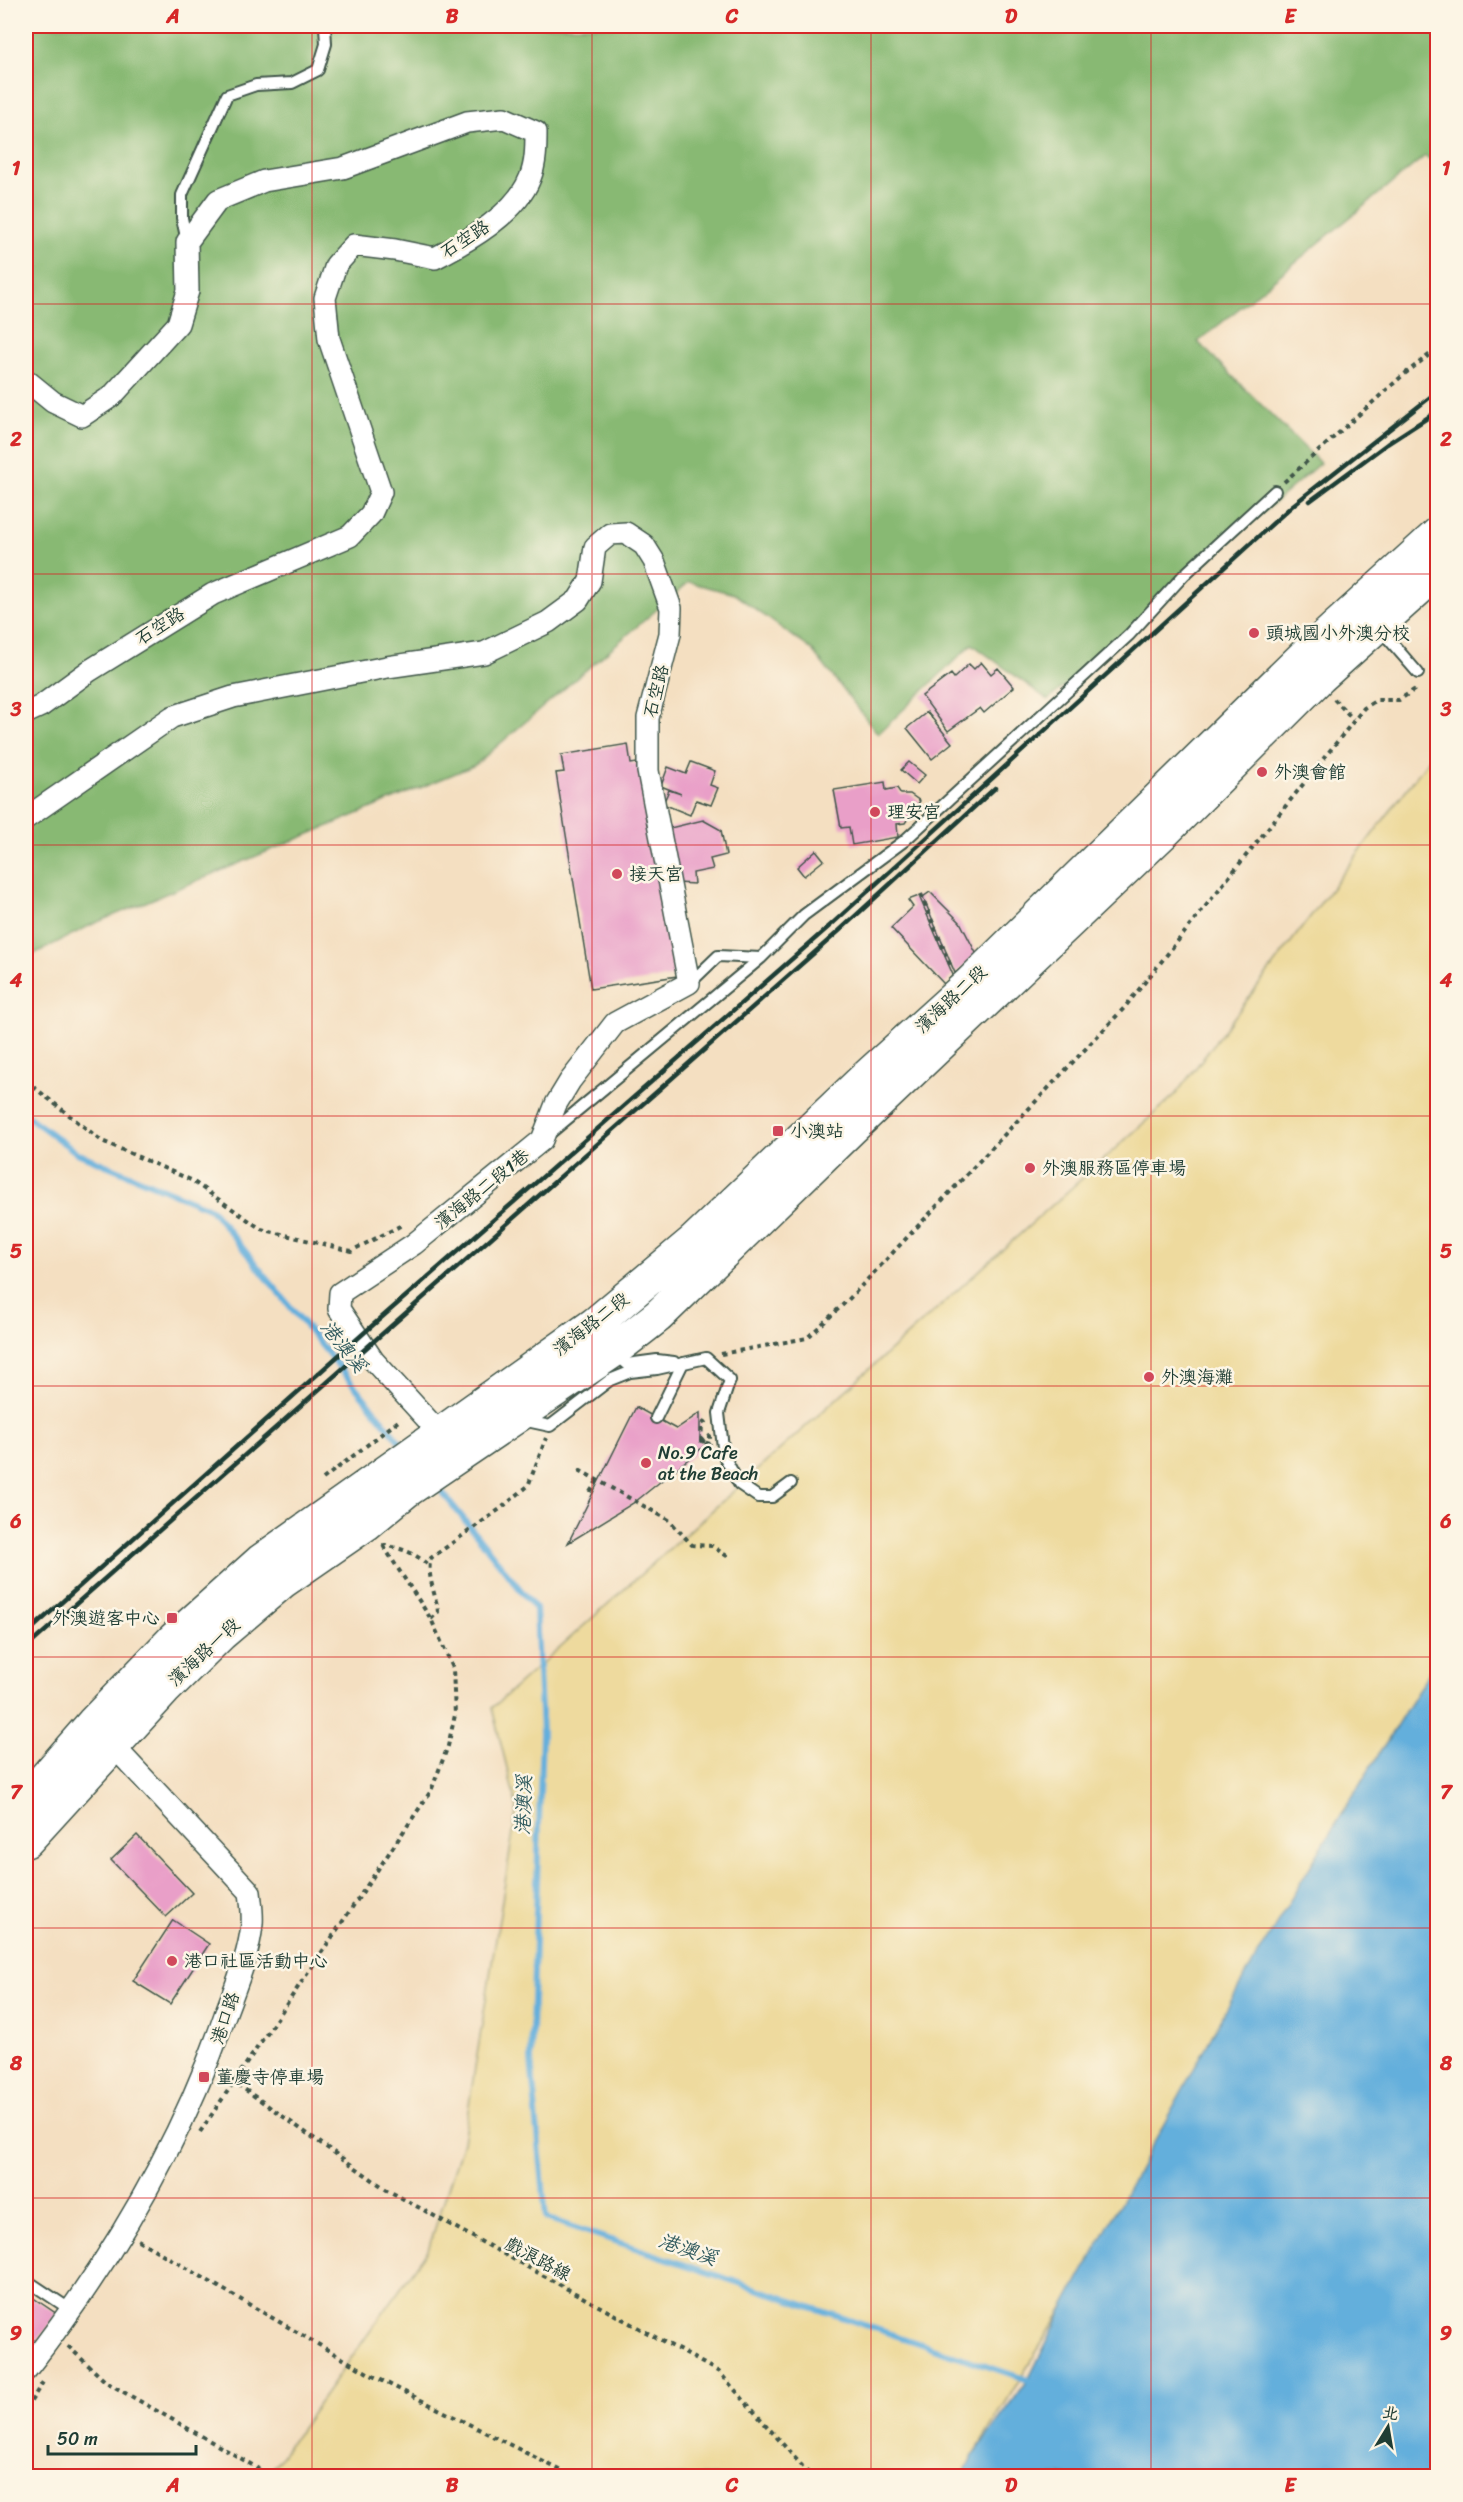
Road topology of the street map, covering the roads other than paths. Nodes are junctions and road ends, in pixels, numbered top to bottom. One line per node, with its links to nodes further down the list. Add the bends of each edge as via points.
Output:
1 (325, 26): 2 (lane, via 326,44 318,70 292,83 255,85 227,95 182,195)
2 (187, 242): 3 (street, via 188,291 178,324 112,396 82,416 53,402); 10 (street, 石空路, via 218,200 264,181 343,168 466,122 504,118 536,132 536,157 530,179 512,206 468,241 435,258 354,245 336,265 325,298 329,339 381,492 371,514 350,536 213,594)
3 (26, 380)
4 (1275, 491): 12 (lane, via 1184,575 1129,635 904,841 804,915)
5 (1437, 534): 9 (main road, 濱海路二段)
6 (1437, 571): 7 (main road, 濱海路二段)
7 (1377, 626): 8 (lane); 9 (main road, 濱海路二段)
8 (1418, 673)
9 (1317, 676): 15 (main road, 濱海路二段, via 970,988 875,1087)
10 (26, 713)
11 (26, 818): 13 (street, 石空路, via 172,717 233,697 484,653 548,622 578,600 590,581 595,547 610,534 626,532 644,545 654,561 671,608 670,634 648,718 648,771)
12 (761, 958): 13 (lane, 濱海路二段1巷, via 718,956); 14 (lane)
13 (689, 983): 14 (street, 濱海路二段1巷, via 615,1023 570,1081)
14 (542, 1140): 20 (street, 濱海路二段1巷, via 414,1244 340,1293 339,1309 373,1360)
15 (704, 1251): 16 (main road, 濱海路二段); 20 (main road, 濱海路二段, via 595,1324)
16 (622, 1362): 17 (lane); 17 (lane); 18 (main road, 濱海路二段); 18 (lane, via 610,1380 550,1426)
17 (683, 1362): 19 (lane); 21 (lane, via 706,1358 730,1380 719,1413 724,1456 739,1484 759,1497 772,1497)
18 (513, 1418): 20 (main road, 濱海路二段)
19 (656, 1418)
20 (450, 1445): 22 (main road, 濱海路一段, via 261,1561 174,1639)
21 (791, 1483)
22 (102, 1734): 23 (main road, 濱海路一段); 24 (main road, 濱海路一段); 26 (street, 港口路, via 250,1892 252,1922 248,1951 209,2063 185,2117 154,2179)
23 (26, 1800)
24 (26, 1841)
25 (26, 2280): 26 (lane)
26 (71, 2310): 27 (street, 港口路)
27 (26, 2370)

